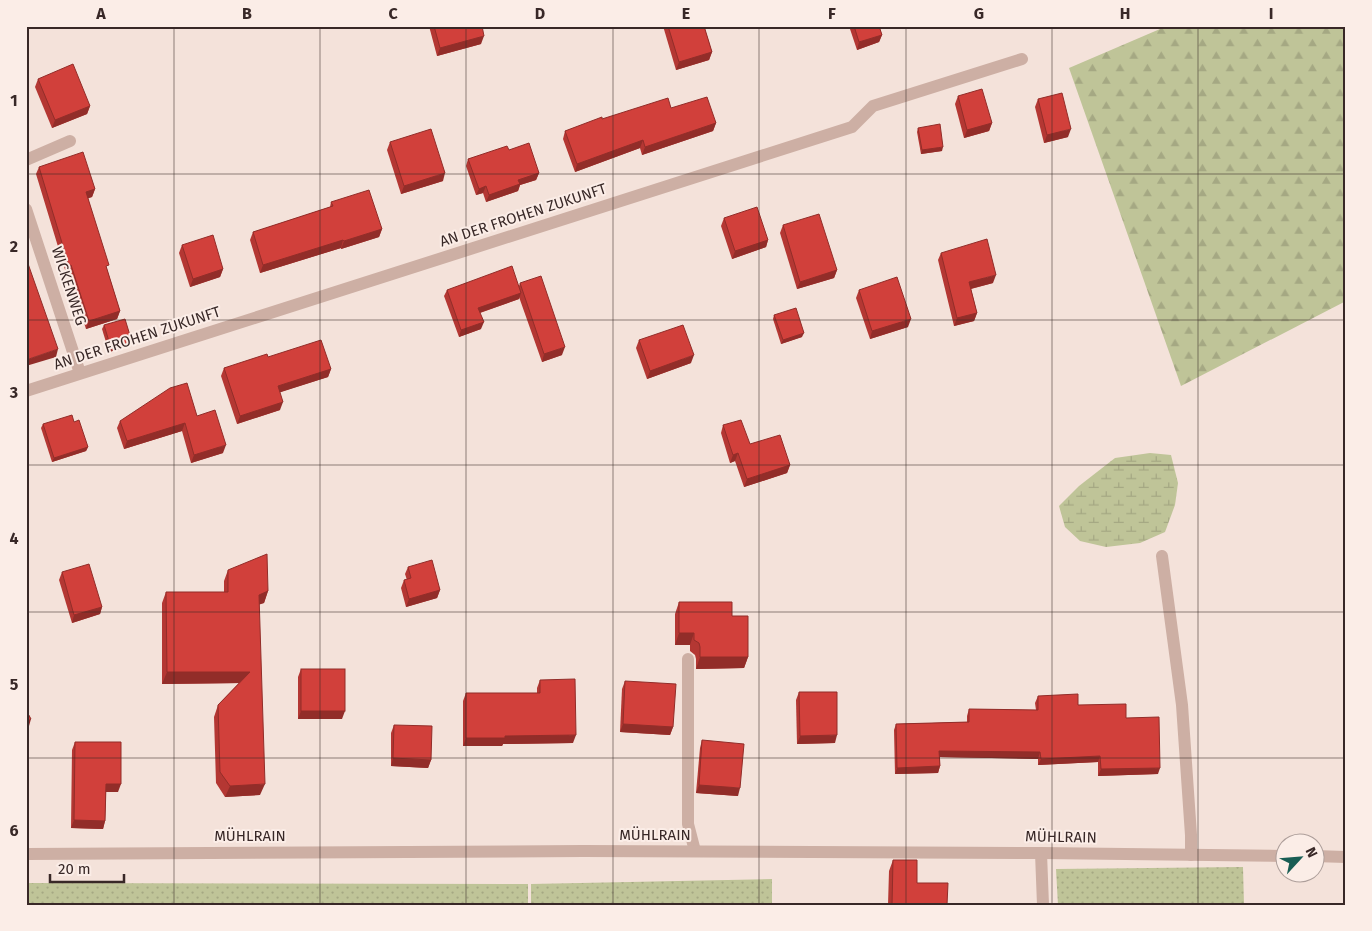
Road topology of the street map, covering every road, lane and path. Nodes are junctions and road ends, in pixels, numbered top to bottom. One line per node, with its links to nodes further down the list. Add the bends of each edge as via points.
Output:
1 (1022, 59): 5 (street, AN DER FROHEN ZUKUNFT, via 873,106 852,127)
2 (70, 141): 3 (street)
3 (26, 160)
4 (26, 209): 5 (street, WICKENWEG)
5 (80, 373): 6 (street, AN DER FROHEN ZUKUNFT)
6 (26, 391)
7 (1162, 556): 12 (street, via 1182,705)
8 (688, 658): 9 (street, via 688,824)
9 (695, 852): 10 (street, MÜHLRAIN); 11 (street, MÜHLRAIN)
10 (1041, 852): 12 (street, MÜHLRAIN); 16 (street)
11 (26, 854)
12 (1191, 855): 13 (street, MÜHLRAIN)
13 (1274, 856)
14 (1324, 856): 15 (street)
15 (1346, 857)
16 (1043, 905)

